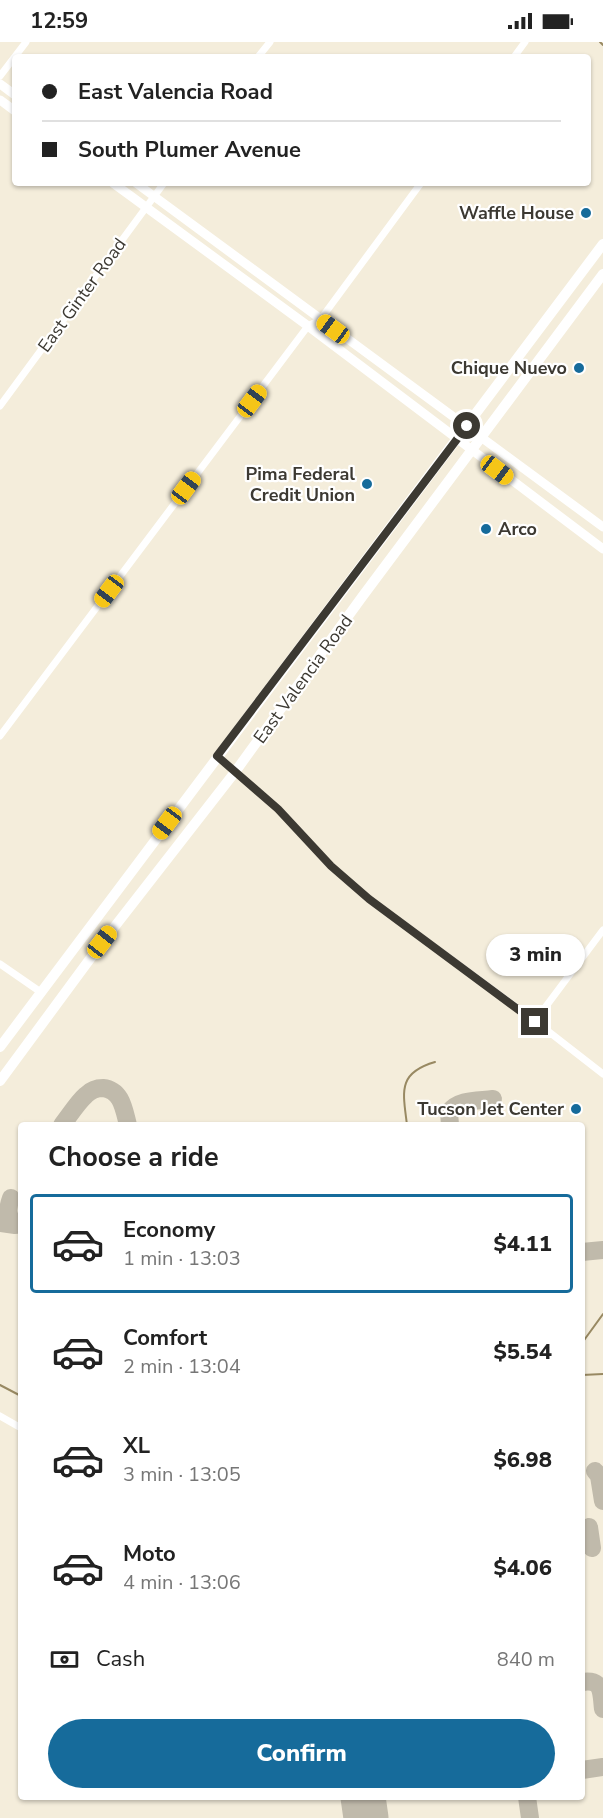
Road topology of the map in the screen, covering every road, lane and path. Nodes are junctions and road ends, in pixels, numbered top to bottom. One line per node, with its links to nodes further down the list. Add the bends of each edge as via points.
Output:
1 (26, 42): 3 (street)
2 (270, 42): 4 (street)
3 (17, 54)
4 (260, 54)
5 (12, 60): 6 (street)
6 (0, 76)
7 (117, 186): 12 (main road)
8 (140, 186): 11 (main road)
9 (162, 186): 11 (street, East Ginter Road)
10 (419, 186): 16 (street)
11 (154, 196): 12 (street, East Ginter Road); 16 (main road)
12 (146, 207): 17 (main road); 18 (street, East Ginter Road)
13 (603, 244): 14 (main road, East Valencia Road)
14 (588, 264): 15 (main road); 19 (main road, East Valencia Road)
15 (603, 274): 20 (main road, East Valencia Road)
16 (320, 320): 17 (street); 19 (main road)
17 (308, 326): 21 (main road); 27 (street)
18 (0, 406)
19 (467, 426): 20 (main road); 21 (main road, East Valencia Road)
20 (482, 438): 22 (main road, East Valencia Road); 23 (main road)
21 (456, 439): 22 (main road); 25 (main road, East Valencia Road)
22 (472, 451): 24 (main road); 26 (main road, East Valencia Road)
23 (603, 527)
24 (603, 549)
25 (346, 586): 26 (main road); 28 (main road, East Valencia Road)
26 (362, 597): 29 (main road, East Valencia Road)
27 (0, 736)
28 (217, 756): 29 (street); 32 (main road, East Valencia Road)
29 (235, 772): 33 (street, via 369,899); 36 (main road, East Valencia Road)
30 (603, 930): 33 (street)
31 (0, 964): 32 (street)
32 (42, 993): 34 (main road, East Valencia Road)
33 (535, 1022): 35 (street)
34 (0, 1047)
35 (603, 1074)
36 (0, 1081)
37 (0, 1416): 38 (street)
38 (18, 1426)

